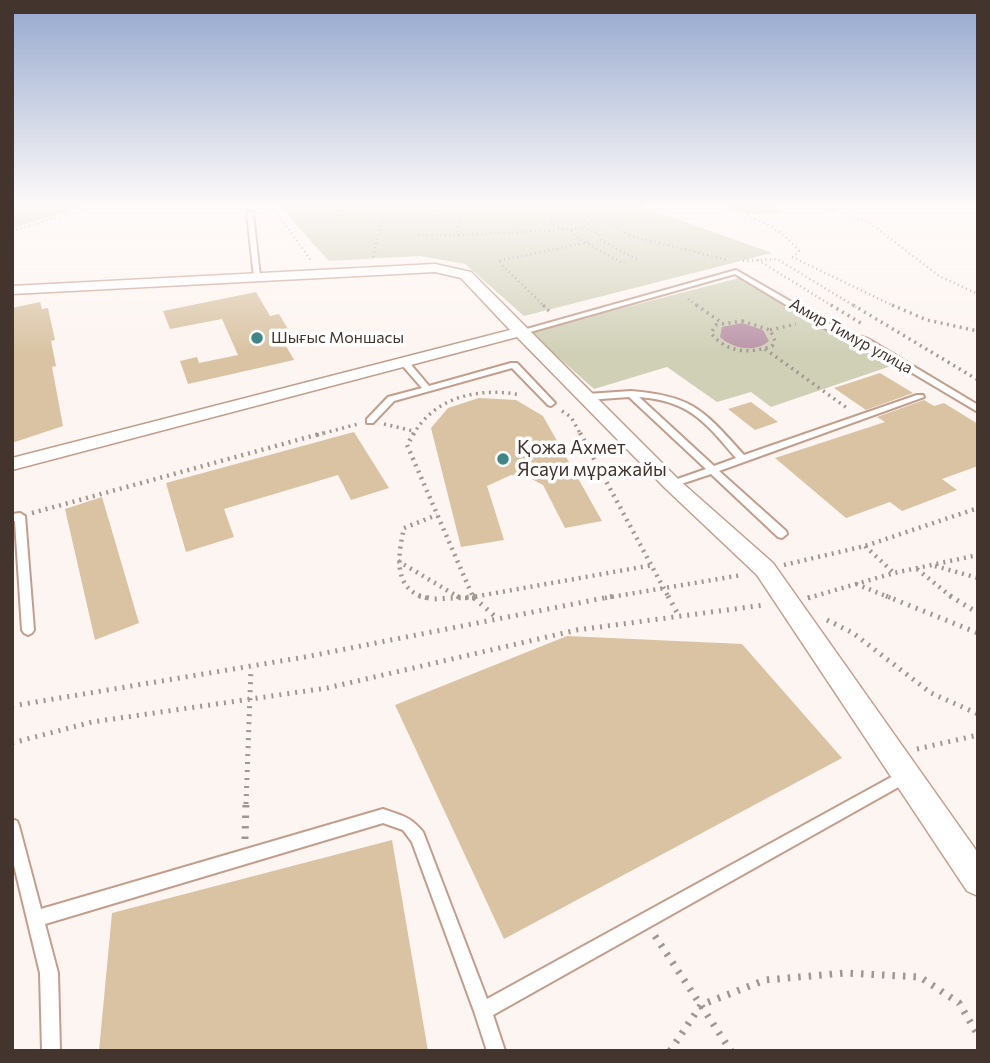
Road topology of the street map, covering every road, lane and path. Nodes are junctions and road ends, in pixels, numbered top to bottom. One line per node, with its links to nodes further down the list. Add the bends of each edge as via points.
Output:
1 (254, 254): 15 (lane)
2 (306, 254): 12 (path)
3 (374, 254): 14 (path)
4 (533, 254): 20 (path, via 498,261)
5 (607, 254): 13 (path)
6 (626, 254): 11 (path)
7 (703, 254): 10 (path)
8 (797, 254): 23 (path, via 792,257 927,320)
9 (910, 254): 18 (path, via 939,276)
10 (721, 258)
11 (638, 260)
12 (314, 264)
13 (624, 264)
14 (370, 272): 15 (street); 24 (street, via 435,268 466,275)
15 (257, 277): 17 (street)
16 (671, 288): 19 (lane, Амир Тимур улица, via 736,272); 20 (lane, Амир Тимур улица); 21 (path)
17 (12, 290)
18 (978, 294)
19 (813, 318): 22 (path); 32 (lane, Амир Тимур улица, via 865,341)
20 (558, 320): 24 (lane, Амир Тимур улица)
21 (722, 322): 22 (path, via 752,323); 25 (path, via 712,329 719,343 746,351)
22 (770, 330): 25 (path, via 775,341)
23 (978, 331)
24 (520, 332): 26 (street); 29 (street)
25 (765, 349): 33 (path)
26 (404, 362): 27 (lane); 37 (street)
27 (427, 390): 31 (lane, via 514,365); 34 (lane, via 391,399)
28 (631, 394): 29 (lane); 36 (lane, via 686,402); 38 (lane)
29 (587, 397): 39 (street)
30 (920, 397): 33 (lane)
31 (551, 403): 35 (path, via 517,393 468,393 431,411); 47 (path, via 571,417)
32 (978, 409)
33 (861, 418): 36 (lane)
34 (370, 421): 35 (path); 42 (path)
35 (413, 431): 41 (path, via 407,445)
36 (742, 459): 38 (lane)
37 (12, 464)
38 (711, 470): 39 (lane); 43 (lane)
39 (672, 484): 50 (street)
40 (978, 508): 44 (path)
41 (437, 515): 46 (path, via 404,528); 55 (path)
42 (16, 517): 62 (lane)
43 (782, 534)
44 (865, 545): 50 (path); 51 (path)
45 (978, 555): 48 (path)
46 (398, 561): 56 (path); 56 (path, via 398,579 408,591 429,599)
47 (653, 565): 54 (path); 55 (path)
48 (932, 565): 49 (path); 52 (path)
49 (916, 568): 51 (path); 58 (path, via 940,590)
50 (765, 569): 54 (path); 57 (street)
51 (894, 573): 53 (path)
52 (978, 579)
53 (856, 584): 57 (path); 63 (path)
54 (666, 587): 59 (path); 61 (path)
55 (473, 597): 56 (path); 61 (path)
56 (461, 599)
57 (788, 602): 59 (path); 71 (street)
58 (978, 613)
59 (679, 616): 65 (path, via 577,630 327,688)
60 (824, 618): 67 (path, via 853,633 931,693)
61 (498, 620): 64 (path)
62 (28, 630)
63 (978, 633)
64 (251, 668): 65 (path); 66 (path)
65 (251, 699): 69 (path, via 92,722); 73 (path)
66 (12, 706)
67 (978, 714)
68 (978, 735): 70 (path)
69 (12, 743)
70 (911, 750)
71 (906, 775): 74 (street); 76 (lane)
72 (12, 826): 75 (lane)
73 (244, 855): 75 (lane); 78 (lane, via 383,816 408,825 418,837)
74 (978, 880)
75 (36, 919): 80 (lane, via 49,973)
76 (645, 921): 77 (path); 78 (lane)
77 (701, 1005): 79 (path, via 765,980 845,973 920,977 959,1003); 82 (path); 83 (path)
78 (484, 1011): 81 (lane)
79 (978, 1035)
80 (51, 1051)
81 (496, 1051)
82 (670, 1051)
83 (731, 1051)

